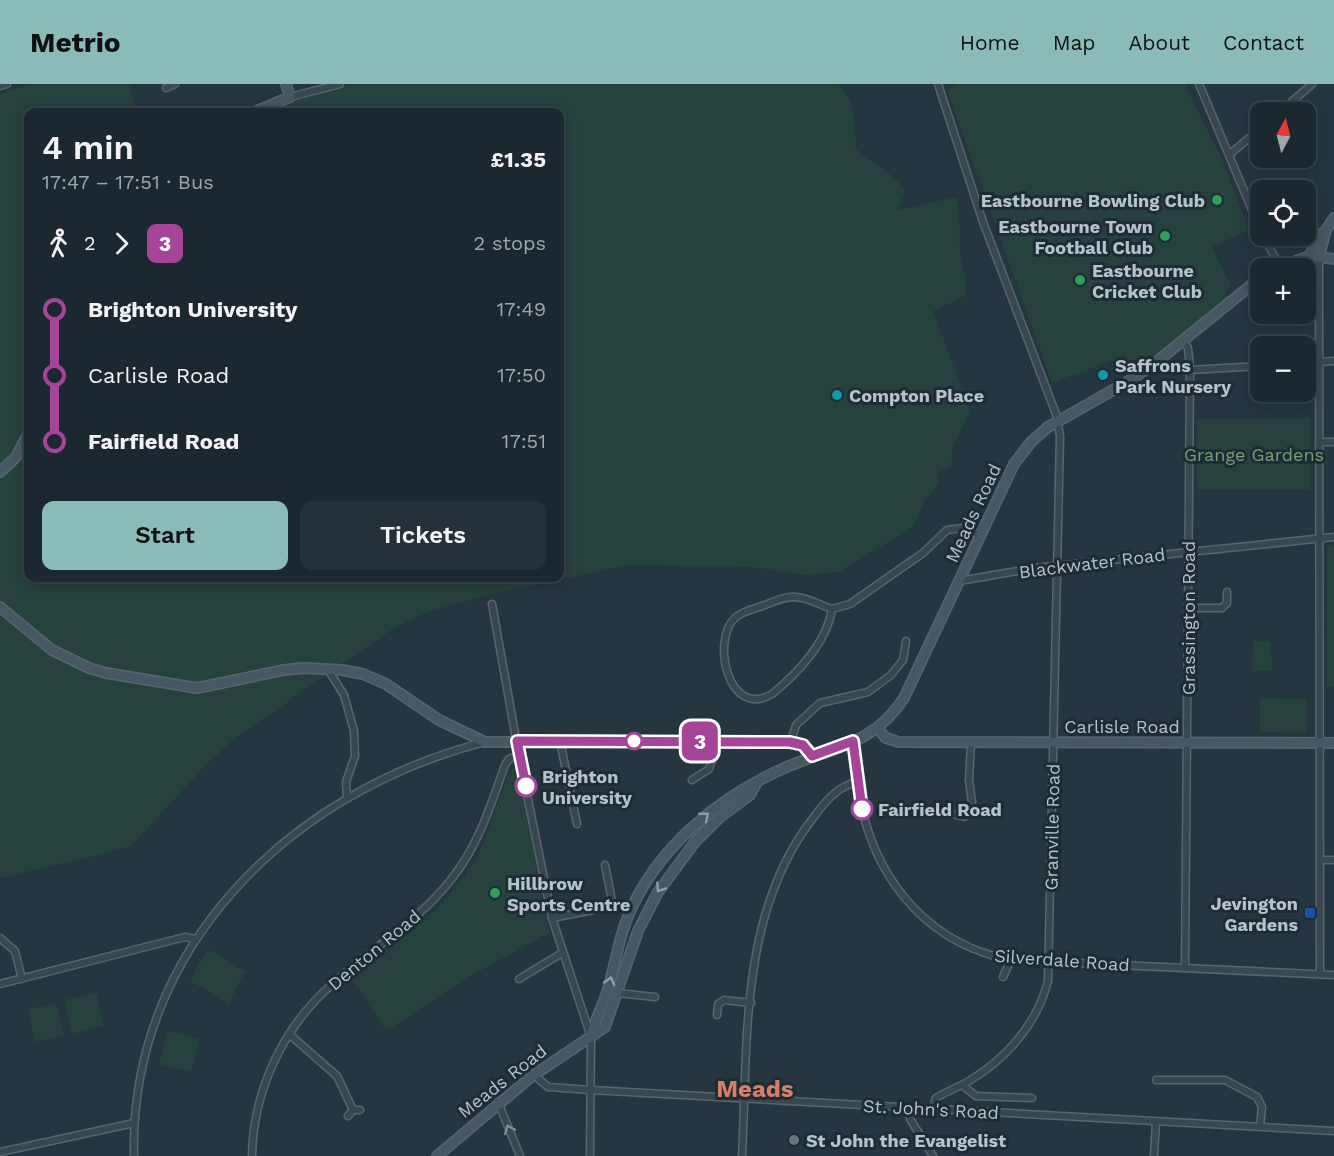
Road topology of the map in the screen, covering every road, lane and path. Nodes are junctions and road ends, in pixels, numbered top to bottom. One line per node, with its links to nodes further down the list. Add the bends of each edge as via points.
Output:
1 (7, 84): 8 (street)
2 (175, 84): 9 (street)
3 (286, 84): 10 (street)
4 (340, 84): 10 (street)
5 (938, 84): 26 (street, Granville Road, via 983,222)
6 (1198, 84): 14 (street)
7 (1312, 84): 11 (street)
8 (0, 86)
9 (166, 88)
10 (290, 97): 12 (street)
11 (1292, 102)
12 (264, 108)
13 (1250, 137): 14 (street)
14 (1230, 154): 15 (street)
15 (1250, 204)
16 (1334, 218): 17 (street)
17 (1315, 256): 18 (street); 19 (street); 23 (street)
18 (1308, 258)
19 (1334, 259)
20 (1250, 286): 21 (street, Meads Road)
21 (1184, 342): 25 (street, Grassington Road); 26 (street, Meads Road, via 1129,381)
22 (1334, 361): 23 (street)
23 (1318, 362): 28 (street)
24 (1250, 367): 25 (street)
25 (1190, 370): 34 (street, Grassington Road)
26 (1058, 421): 31 (street, Meads Road, via 1030,441 1014,464); 35 (street, Granville Road)
27 (24, 442): 30 (street, via 16,457)
28 (1319, 442): 29 (street); 33 (street)
29 (1334, 442)
30 (0, 472)
31 (980, 535): 36 (street, Meads Road); 41 (street, via 962,528 947,530 923,553 850,604)
32 (1334, 537): 33 (street, Blackwater Road)
33 (1319, 539): 34 (street, Blackwater Road); 54 (street)
34 (1188, 552): 35 (street, Blackwater Road); 40 (street, Grassington Road)
35 (1057, 566): 36 (street, Blackwater Road); 52 (street, Granville Road)
36 (959, 581): 44 (street, Meads Road, via 904,698)
37 (1227, 592): 40 (street, via 1227,603 1222,608)
38 (492, 604): 45 (street)
39 (0, 607): 43 (street, via 52,650 106,673 197,688 284,670)
40 (1188, 608): 53 (street, Grassington Road)
41 (832, 609): 41 (street, via 830,623 817,645 772,694 752,698 733,687 725,650 730,624 737,616 790,597)
42 (906, 641): 50 (street, via 903,660 891,675 868,692 820,703 796,725)
43 (327, 668): 48 (street, via 374,678 439,720); 61 (street, via 344,695 354,731 355,756 346,782)
44 (878, 729): 47 (street, Meads Road); 51 (street, Carlisle Road, via 886,738 899,742)
45 (517, 741): 46 (street); 48 (street); 56 (street)
46 (560, 741): 49 (street); 63 (street)
47 (853, 741): 57 (street, Meads Road); 59 (street, Silverdale Road)
48 (485, 742): 61 (street, via 411,764)
49 (713, 742): 50 (street); 58 (street, via 709,769)
50 (790, 742): 57 (street, via 803,745)
51 (971, 742): 52 (street, Carlisle Road); 62 (street, via 972,807 964,817)
52 (1053, 742): 53 (street, Carlisle Road); 72 (street, Granville Road)
53 (1186, 743): 54 (street, Carlisle Road); 73 (street, Grassington Road)
54 (1320, 743): 55 (street, Carlisle Road); 64 (street)
55 (1334, 743)
56 (519, 755): 67 (street); 84 (street, Denton Road, via 505,765 483,825 452,878 414,918 330,985)
57 (812, 756): 60 (street, Meads Road)
58 (692, 780)
59 (858, 782): 71 (street, Silverdale Road, via 862,809 878,854 913,909 960,944); 82 (street, via 839,789 818,812 783,865 767,902)
60 (756, 784): 80 (street, Meads Road, one-way to 80, via 750,795 695,842 664,882 643,919); 85 (street, Meads Road, one-way to 60, via 628,918 656,866 706,815)
61 (347, 798): 69 (street, via 293,835 252,872)
62 (945, 812)
63 (576, 824)
64 (1320, 860): 65 (street); 74 (street)
65 (1334, 861)
66 (605, 865): 67 (street, via 613,906)
67 (552, 918): 70 (street)
68 (0, 938): 77 (street, via 15,951)
69 (196, 939): 77 (street, via 185,937); 97 (street, via 154,1022 144,1052)
70 (562, 953): 78 (street); 85 (street)
71 (1011, 960): 72 (street, Silverdale Road); 76 (street)
72 (1050, 962): 73 (street, Silverdale Road); 88 (street, Granville Road, via 1045,993 1031,1022 1001,1058)
73 (1185, 968): 74 (street, Silverdale Road)
74 (1320, 974): 75 (street, Silverdale Road)
75 (1334, 975)
76 (1003, 977)
77 (22, 979): 79 (street)
78 (519, 979)
79 (0, 984)
80 (618, 993): 81 (street); 85 (street, Meads Road, via 605,1027)
81 (655, 997)
82 (751, 1003): 83 (street, via 724,1000 717,1006); 91 (street)
83 (717, 1015)
84 (289, 1034): 95 (street, via 337,1076 356,1110); 103 (street, Denton Road, via 263,1090)
85 (591, 1037): 86 (street, Meads Road); 89 (street)
86 (534, 1075): 89 (street, St. John's Road, via 548,1087); 92 (street, Meads Road)
87 (1156, 1080): 98 (street, via 1225,1080 1257,1097 1262,1107)
88 (962, 1085): 90 (street, via 976,1096); 94 (street, Granville Road, via 936,1098)
89 (591, 1090): 91 (street, St. John's Road); 106 (street)
90 (1032, 1098)
91 (745, 1099): 93 (street, St. John's Road); 107 (street)
92 (498, 1102): 104 (street, Meads Road); 105 (street, one-way to 92)
93 (908, 1107): 94 (street, St. John's Road); 101 (street, via 910,1119)
94 (933, 1109): 96 (street, St. John's Road)
95 (348, 1116)
96 (1156, 1121): 98 (street, St. John's Road); 108 (street)
97 (134, 1123): 100 (street); 102 (street)
98 (1260, 1127): 99 (street, St. John's Road)
99 (1334, 1131)
100 (0, 1152)
101 (930, 1155)
102 (134, 1156)
103 (252, 1156)
104 (436, 1156)
105 (520, 1156)
106 (590, 1156)
107 (742, 1156)
108 (1154, 1156)

